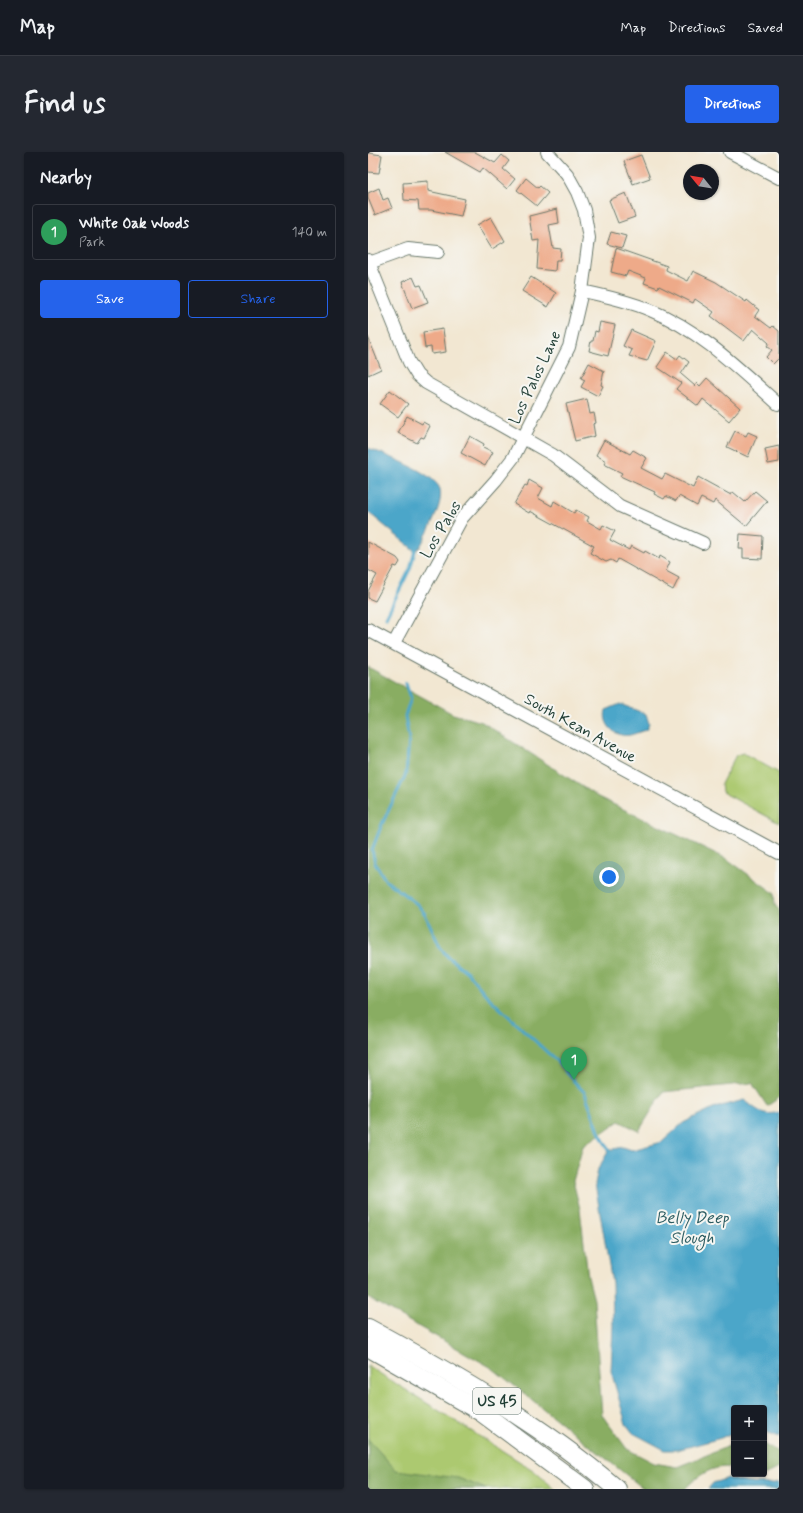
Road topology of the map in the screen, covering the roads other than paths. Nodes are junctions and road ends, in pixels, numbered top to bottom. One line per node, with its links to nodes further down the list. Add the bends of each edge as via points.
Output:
1 (547, 152): 6 (street, Los Palos Lane, via 567,174 578,192 584,210 589,238)
2 (730, 152): 3 (street)
3 (779, 178)
4 (438, 252): 5 (street, via 408,249)
5 (369, 262): 8 (street, via 409,362 417,375 437,391)
6 (582, 291): 7 (street, via 635,304 671,320 710,344); 8 (street, Los Palos Lane, via 569,347)
7 (778, 404)
8 (523, 438): 9 (street, via 566,463 620,506); 11 (street, Los Palos, via 506,468 462,518)
9 (703, 543)
10 (368, 630): 11 (street, South Kean Avenue)
11 (394, 644): 12 (street, South Kean Avenue)
12 (779, 853)
13 (368, 1328): 16 (highway, US 45, via 508,1408)
14 (368, 1347): 15 (highway, US 45, via 481,1412)
15 (585, 1489)
16 (617, 1489)

